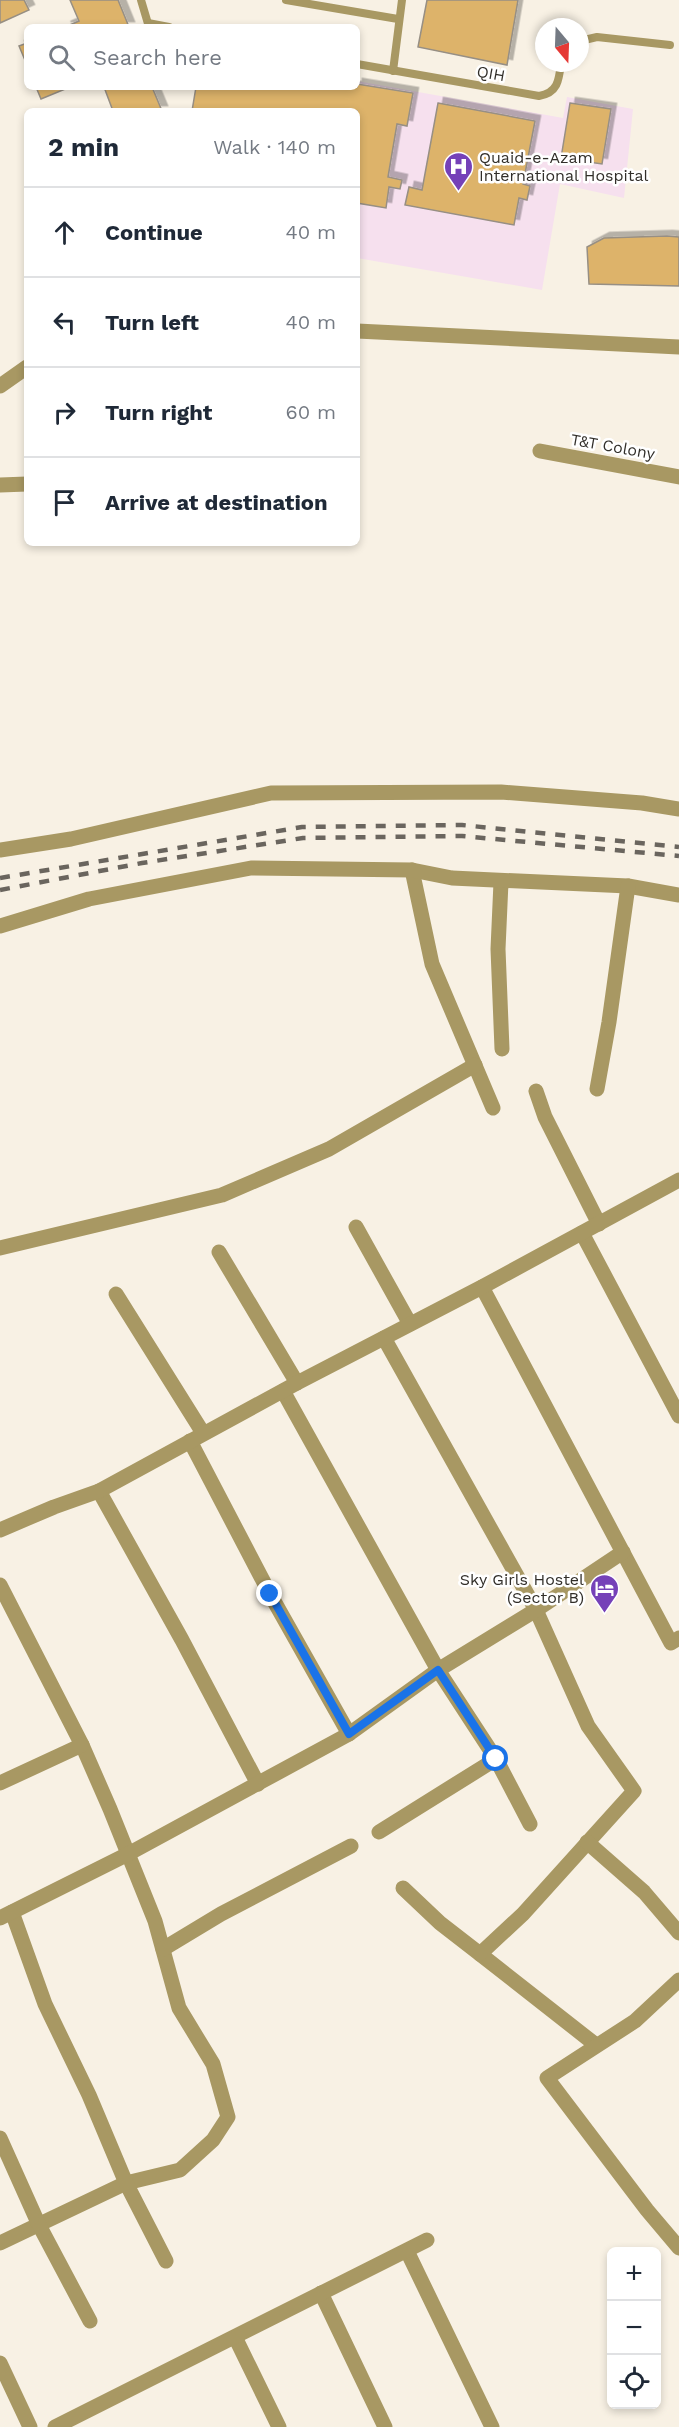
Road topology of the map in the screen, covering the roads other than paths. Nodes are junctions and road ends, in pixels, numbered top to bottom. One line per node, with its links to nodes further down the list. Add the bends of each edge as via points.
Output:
1 (141, 0): 5 (lane)
2 (286, 0): 4 (lane)
3 (402, 0): 4 (lane)
4 (398, 19): 9 (lane)
5 (148, 24)
6 (589, 38): 7 (lane)
7 (670, 45)
8 (360, 65): 9 (lane, QIH)
9 (393, 71): 10 (lane, QIH, via 539,96 554,90)
10 (560, 72)
11 (360, 331): 12 (street)
12 (679, 347)
13 (24, 369): 14 (street)
14 (0, 386)
15 (540, 451): 16 (street, T&T Colony)
16 (679, 477)
17 (24, 484): 18 (street)
18 (0, 485)
19 (679, 808): 20 (street, via 501,792 272,793 71,839)
20 (0, 850)
21 (412, 870): 22 (street); 25 (street, via 251,868 89,899); 27 (street, via 432,964)
22 (501, 882): 23 (street); 26 (street, via 498,949)
23 (628, 886): 24 (street); 28 (street)
24 (679, 895)
25 (0, 926)
26 (502, 1049)
27 (475, 1065): 30 (street); 35 (street, via 329,1149 222,1195)
28 (597, 1089)
29 (536, 1091): 32 (street)
30 (493, 1108)
31 (679, 1180): 32 (street)
32 (599, 1224): 34 (street)
33 (356, 1227): 39 (street)
34 (582, 1233): 37 (street); 43 (street)
35 (0, 1248)
36 (219, 1252): 41 (street)
37 (482, 1287): 39 (street); 47 (street)
38 (116, 1294): 44 (street)
39 (410, 1324): 40 (street)
40 (384, 1338): 41 (street); 49 (street)
41 (297, 1383): 42 (street)
42 (283, 1391): 44 (street); 51 (street)
43 (679, 1416)
44 (197, 1437): 45 (street); 52 (street, via 270,1594)
45 (99, 1491): 46 (street); 56 (street)
46 (0, 1530)
47 (623, 1552): 49 (street); 50 (street, via 671,1643)
48 (0, 1585): 53 (street)
49 (536, 1610): 51 (street); 59 (street, via 588,1726 634,1791)
50 (679, 1638)
51 (438, 1670): 52 (street); 54 (street)
52 (349, 1734): 56 (street)
53 (82, 1745): 55 (street); 61 (street)
54 (496, 1759): 57 (street); 58 (street)
55 (0, 1783)
56 (258, 1784): 61 (street)
57 (530, 1824)
58 (379, 1832)
59 (587, 1842): 64 (street, via 644,1892); 66 (street, via 523,1914)
60 (351, 1846): 65 (street)
61 (128, 1854): 63 (street); 65 (street)
62 (403, 1887): 66 (street)
63 (6, 1915): 70 (street)
64 (679, 1933)
65 (163, 1949): 70 (street, via 179,2008 213,2064 228,2117 213,2140 180,2170)
66 (480, 1954): 68 (street)
67 (679, 1980): 68 (street, via 635,2021)
68 (596, 2045): 74 (street, via 547,2078)
69 (0, 2138): 71 (street)
70 (126, 2183): 71 (street); 76 (street)
71 (39, 2224): 73 (street); 78 (street)
72 (427, 2240): 75 (street)
73 (0, 2243)
74 (679, 2248)
75 (407, 2251): 77 (street); 85 (street)
76 (166, 2261)
77 (321, 2294): 79 (street); 84 (street)
78 (90, 2321)
79 (235, 2337): 82 (street); 83 (street)
80 (0, 2363): 81 (street)
81 (30, 2427)
82 (55, 2427)
83 (279, 2427)
84 (385, 2427)
85 (492, 2427)

